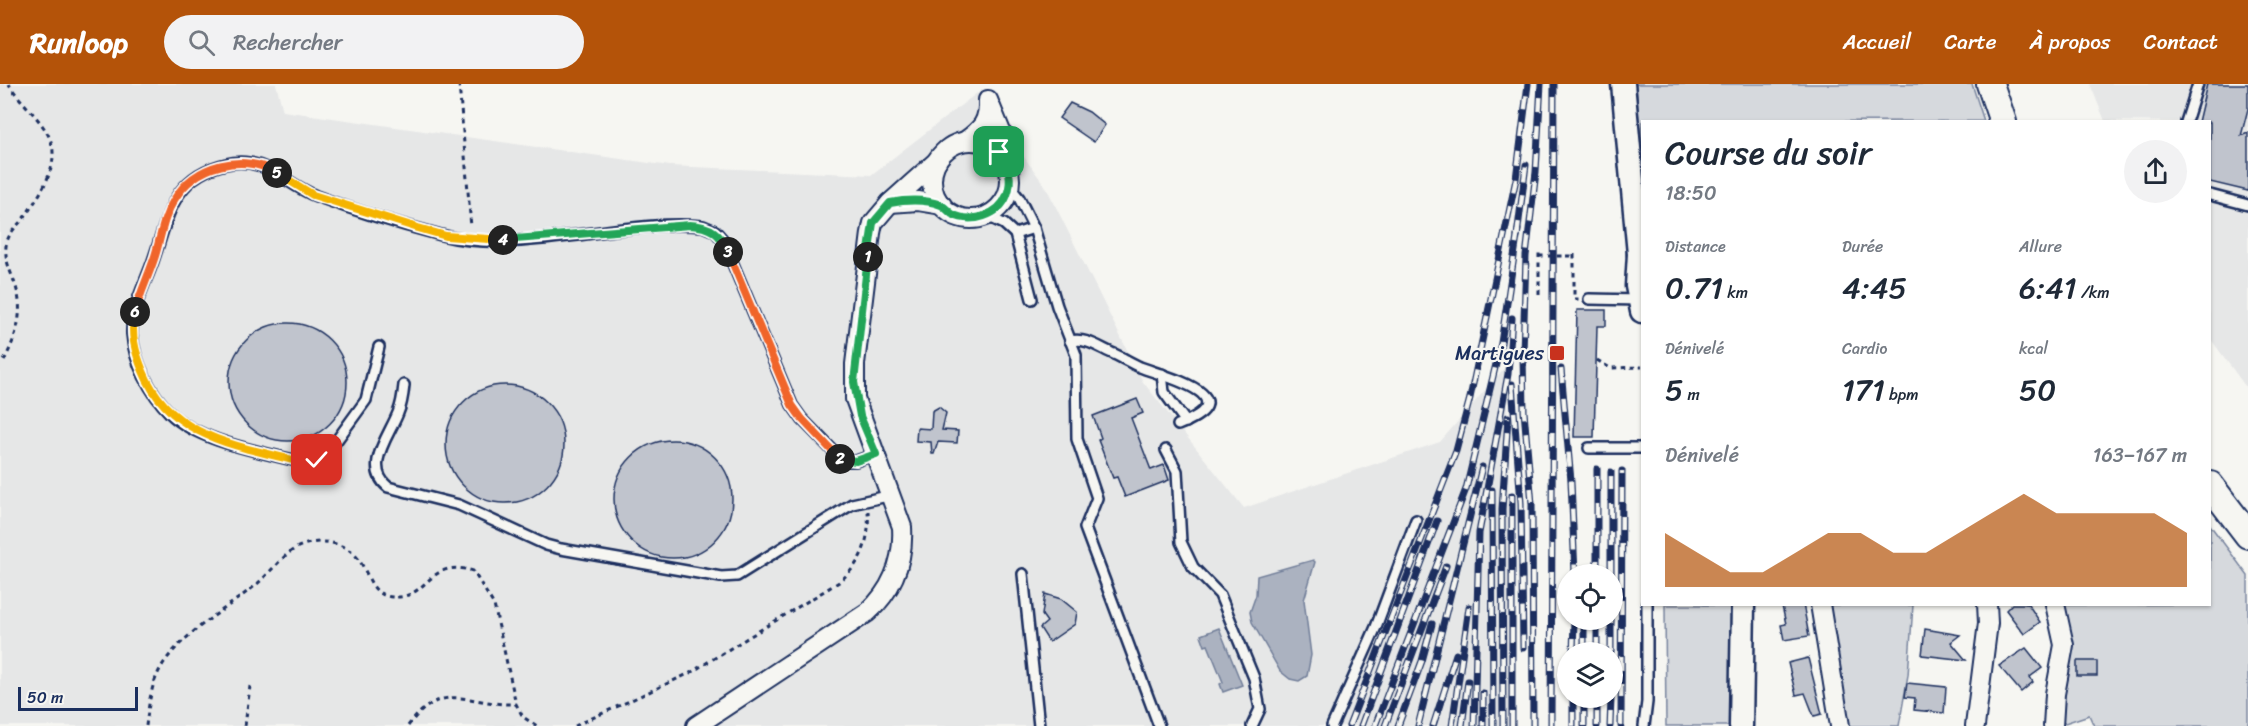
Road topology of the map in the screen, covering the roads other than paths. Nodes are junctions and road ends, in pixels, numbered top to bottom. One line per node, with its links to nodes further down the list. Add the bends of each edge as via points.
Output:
1 (1623, 84): 20 (street)
2 (1990, 84): 6 (main road)
3 (2008, 84): 7 (main road)
4 (2198, 84): 8 (lane)
5 (986, 92): 9 (street, via 986,122); 11 (street, via 1004,139)
6 (2002, 120)
7 (2017, 120)
8 (2187, 120)
9 (965, 141): 10 (street, via 944,151); 11 (street, via 989,145)
10 (937, 161): 14 (street); 16 (street, via 932,183)
11 (1007, 162): 12 (street)
12 (1010, 187): 17 (street, via 1006,199); 18 (lane)
13 (2211, 195): 15 (lane)
14 (890, 203): 16 (street, via 912,201); 32 (street, via 873,223 855,363 855,399)
15 (2248, 205)
16 (942, 206): 17 (street, via 963,218)
17 (987, 216): 19 (lane)
18 (1034, 228): 19 (lane); 25 (lane)
19 (1015, 234): 21 (lane)
20 (1641, 258): 23 (street, via 1637,286)
21 (1032, 299)
22 (1589, 299): 24 (lane)
23 (1641, 300)
24 (1641, 304)
25 (1070, 341): 27 (lane, via 1084,340); 45 (lane, via 1076,355 1077,439 1097,498 1085,528)
26 (379, 348): 32 (lane, via 366,400 326,454 317,460 305,463 223,441 188,427 170,414 136,355 132,334 139,298 174,199 205,171 247,161 264,165 313,195 446,236 504,240 690,225 714,231 723,240 792,405 802,419 843,461)
27 (1162, 374): 27 (lane, via 1198,389 1204,398 1201,416 1182,423 1164,392)
28 (404, 385): 34 (lane, via 398,413 377,461 380,481 388,487 459,505 546,545 721,577 737,576 852,504)
29 (1588, 448): 30 (lane)
30 (1641, 448)
31 (1166, 450): 46 (lane, via 1177,471 1181,542 1193,567 1220,595 1254,678 1260,709)
32 (876, 454): 34 (street)
33 (2211, 486): 36 (main road)
34 (892, 495): 43 (street, via 903,543 896,573 879,602)
35 (1416, 520): 47 (lane, via 1376,627)
36 (2248, 535)
37 (1023, 574): 44 (lane)
38 (1647, 606): 48 (lane)
39 (1743, 606): 49 (street)
40 (1820, 606): 50 (street)
41 (1987, 606): 51 (street)
42 (2055, 606): 52 (street, via 2064,645)
43 (696, 726)
44 (1039, 726)
45 (1159, 726)
46 (1252, 726)
47 (1332, 726)
48 (1644, 726)
49 (1741, 726)
50 (1839, 726)
51 (1975, 726)
52 (2053, 726)

